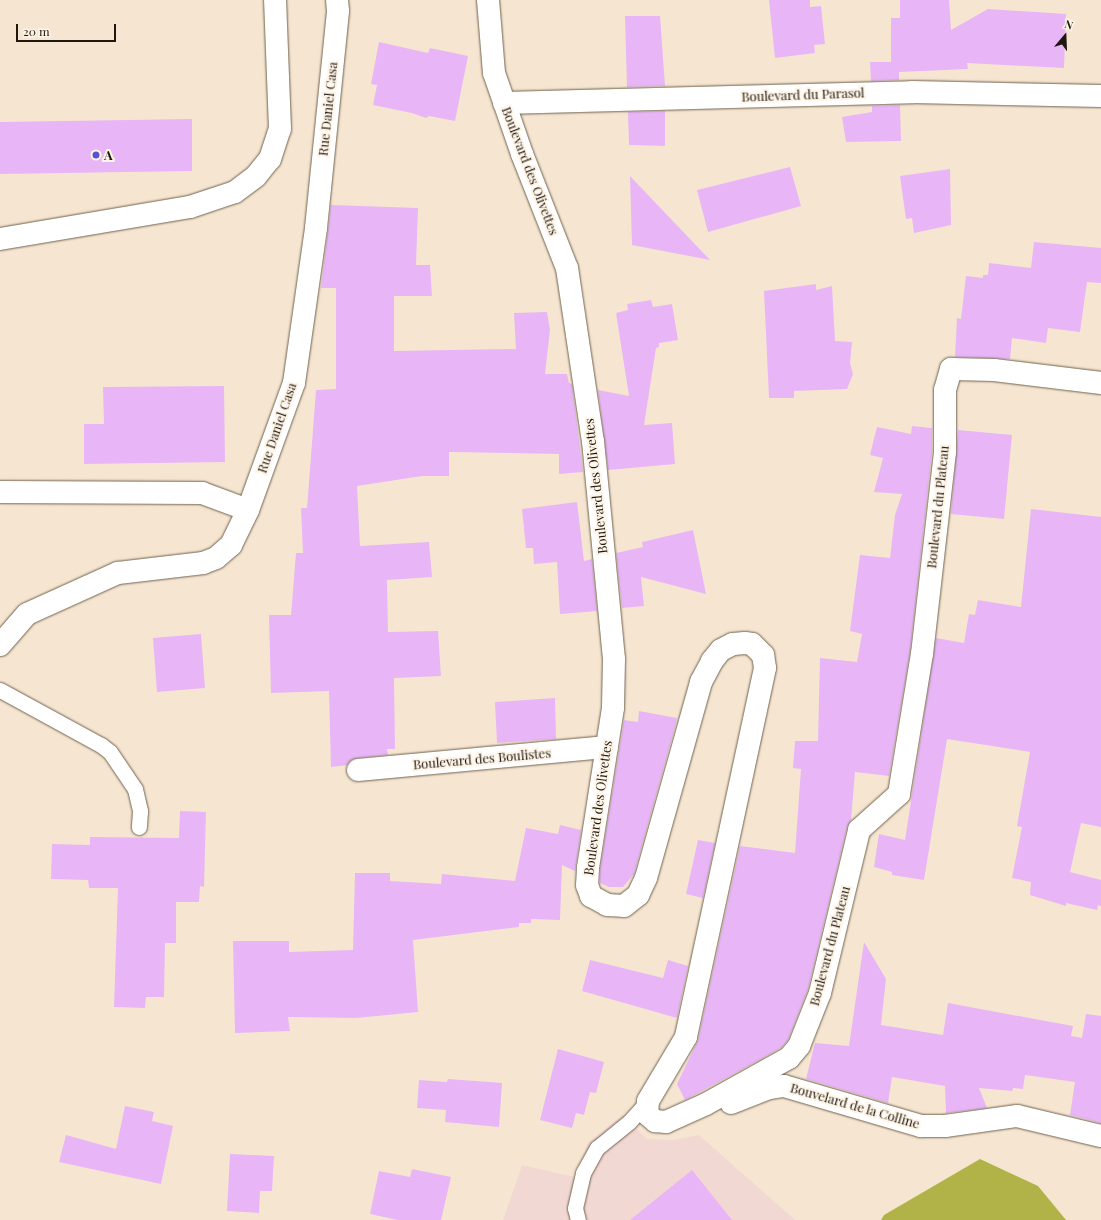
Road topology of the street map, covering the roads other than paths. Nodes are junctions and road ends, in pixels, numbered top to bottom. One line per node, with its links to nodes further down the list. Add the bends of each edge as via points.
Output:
1 (275, 0): 6 (street, via 280,130 270,158 256,176 235,192 190,207)
2 (337, 0): 9 (street, Rue Daniel Casa, via 338,11 316,228 294,383)
3 (488, 0): 5 (street, Boulevard des Olivettes, via 494,74)
4 (1101, 96): 5 (street, Boulevard du Parasol, via 912,92)
5 (504, 103): 12 (street, Boulevard des Olivettes, via 567,268 593,441 614,659 613,708)
6 (0, 239)
7 (1101, 383): 16 (street, Boulevard du Plateau, via 994,370 951,370 946,390 945,452 922,654 899,794 859,830 820,994 799,1046 789,1058)
8 (0, 492): 9 (street, via 202,493)
9 (248, 510): 10 (street, Rue Daniel Casa, via 231,545 216,558 203,563 118,573 27,614)
10 (0, 644)
11 (0, 690): 14 (lane, via 110,752 135,789 140,811)
12 (607, 747): 13 (street, Boulevard des Boulistes); 15 (street, Boulevard des Olivettes, via 587,885 591,896 607,905 624,906 638,895 646,878 701,682 712,661 721,650 739,643 752,644 763,655 765,668 762,690 686,1037)
13 (358, 770)
14 (139, 827)
15 (648, 1101): 16 (street, via 647,1114 655,1121 666,1122); 18 (lane, via 630,1122 598,1148 583,1173 575,1208)
16 (706, 1104): 17 (street, Bouvelard de la Colline, via 738,1102 769,1088 784,1086 921,1126 945,1126 1018,1116)
17 (1101, 1136)
18 (578, 1220)

